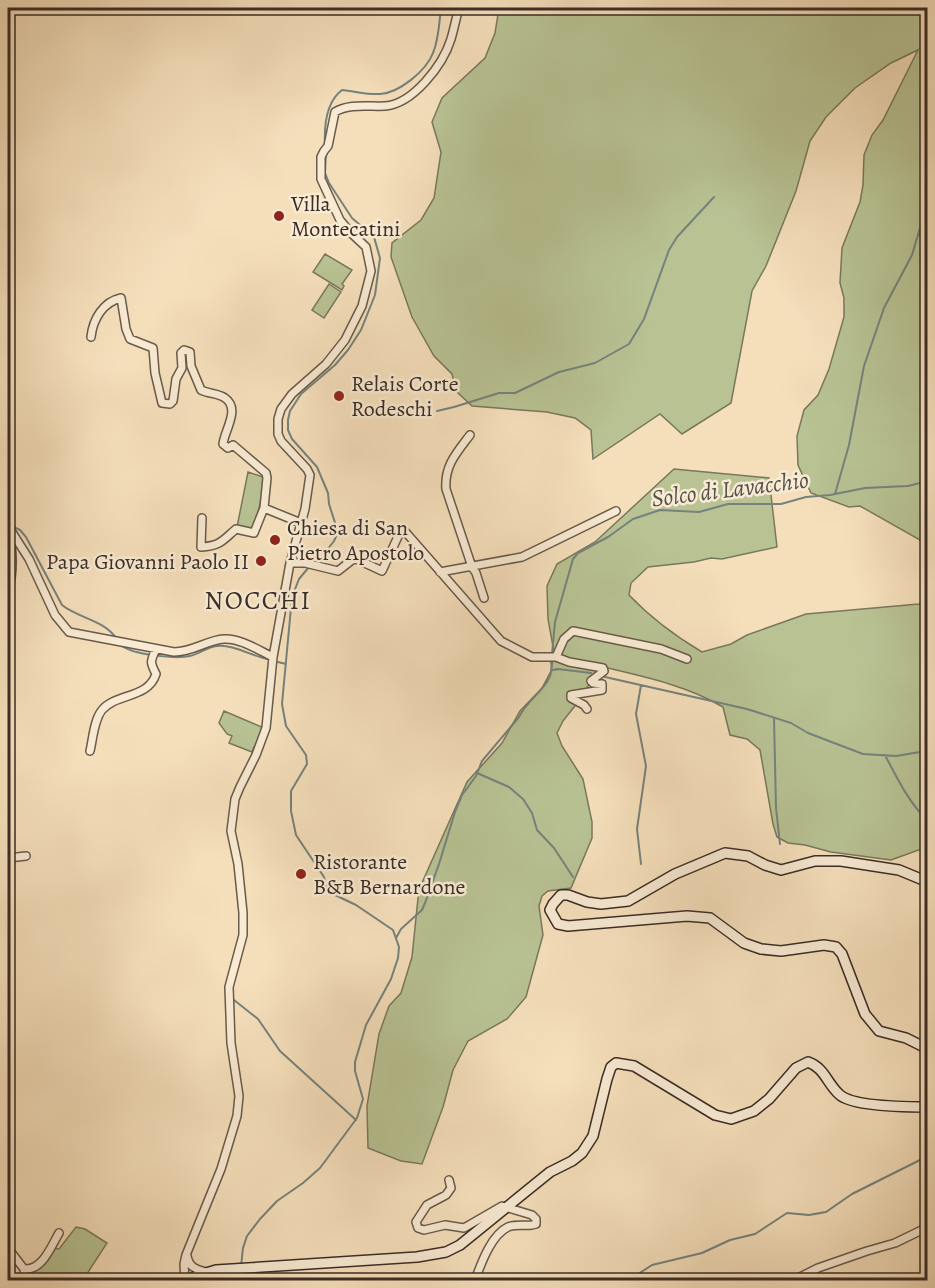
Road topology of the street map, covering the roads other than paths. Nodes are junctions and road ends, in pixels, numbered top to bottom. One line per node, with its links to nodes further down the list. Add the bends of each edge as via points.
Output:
1 (459, 8): 7 (street, via 443,57 401,104 335,112 321,180 340,220 366,247 371,271 362,306 345,340 326,364 292,394 278,419 281,441 310,475)
2 (91, 337): 4 (street, via 95,318 121,298 130,339 153,348 160,396 165,405 173,401 176,378 182,368 182,351 188,350 201,390 222,396 230,404 232,412 223,444 228,448 233,445 266,473)
3 (470, 435): 10 (street, via 454,456 445,477)
4 (264, 508): 6 (street, via 254,533 236,529 223,542 201,547); 7 (street)
5 (616, 511): 10 (street, via 533,554)
6 (202, 518)
7 (302, 523): 9 (street)
8 (8, 530): 12 (street, via 12,553); 14 (street, via 19,540 55,615 69,632)
9 (290, 563): 11 (street, via 338,571 356,559 382,571 402,528); 15 (street)
10 (472, 567): 11 (street); 13 (street)
11 (440, 572): 16 (street, via 501,641 532,657)
12 (8, 591)
13 (484, 598)
14 (156, 649): 15 (street, via 187,652 222,639); 19 (street, via 151,661 156,674 154,681 100,712)
15 (273, 657): 30 (street, via 266,728 235,799 231,831 243,913 243,935 229,987 231,1043 239,1096 237,1116)
16 (556, 657): 17 (street, via 564,639 573,631 661,649); 18 (street, via 603,668 591,680 602,684 601,690 571,695)
17 (687, 659)
18 (587, 709)
19 (90, 751)
20 (26, 856): 21 (street)
21 (8, 858)
22 (927, 882): 23 (main road, via 899,870 873,865 815,861 781,870 748,856 725,853 675,874 628,901 601,904 561,895 550,910 558,924 568,926 699,917 718,922 744,943 761,949 836,946 870,1022 879,1031)
23 (927, 1049)
24 (927, 1107): 26 (main road, via 893,1107 846,1099 820,1068 808,1062 796,1068 754,1111 731,1119 715,1115 634,1066 616,1063 607,1079 592,1136 582,1153 550,1172)
25 (449, 1180): 26 (street, via 451,1188 446,1196 427,1205 416,1222 418,1228 464,1228 502,1206)
26 (508, 1208): 32 (main road, via 446,1252); 36 (street, via 532,1215 536,1224 509,1226 502,1232)
27 (927, 1227): 37 (street, via 895,1243 818,1268)
28 (59, 1233): 31 (street, via 41,1263)
29 (8, 1248): 31 (street)
30 (186, 1255): 32 (street, via 193,1268); 34 (street)
31 (24, 1269): 33 (street)
32 (206, 1272): 35 (main road)
33 (25, 1281)
34 (184, 1281)
35 (190, 1281)
36 (475, 1281)
37 (794, 1281)

